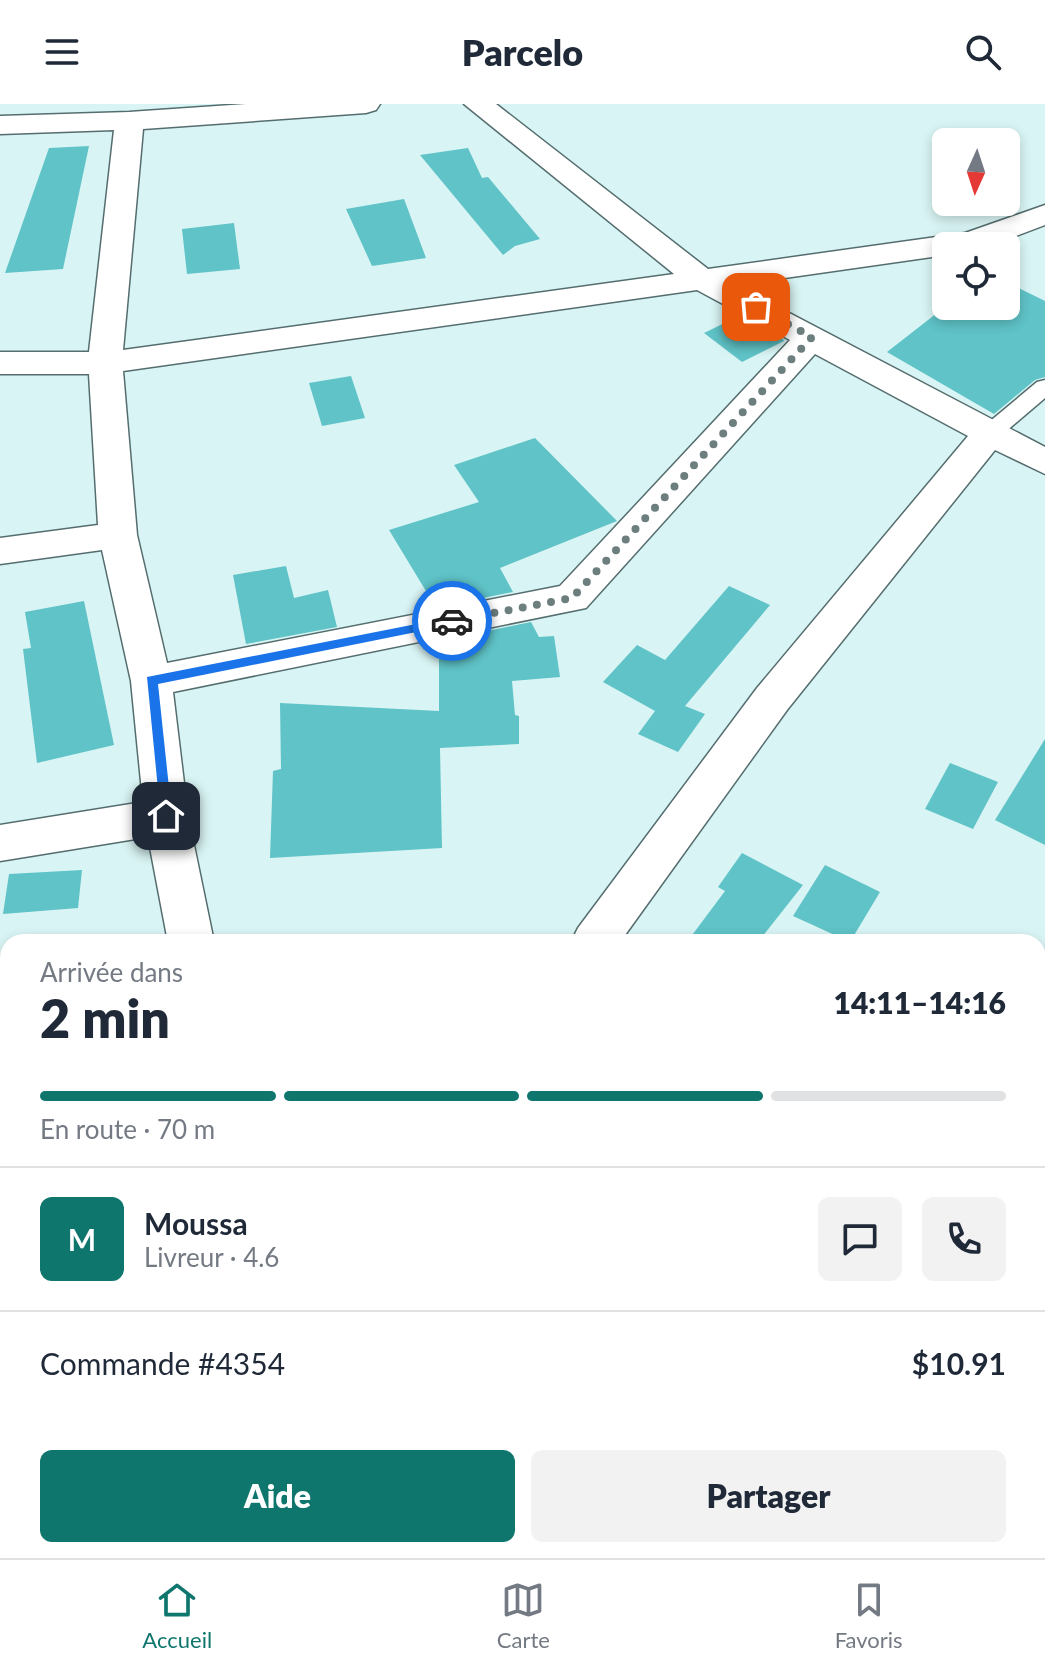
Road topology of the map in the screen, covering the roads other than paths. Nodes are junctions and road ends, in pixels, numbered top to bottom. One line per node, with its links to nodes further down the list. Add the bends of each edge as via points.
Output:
1 (366, 104): 4 (street)
2 (478, 104): 7 (street)
3 (76, 114): 4 (street); 5 (street)
4 (129, 121): 10 (street)
5 (0, 125)
6 (1045, 214): 7 (street, via 971,242)
7 (699, 278): 8 (street); 10 (street)
8 (812, 337): 12 (street); 16 (street, via 572,598)
9 (0, 363): 10 (street)
10 (105, 363): 14 (street)
11 (1045, 387): 12 (lane)
12 (990, 433): 13 (street); 20 (street, via 772,699)
13 (1045, 462)
14 (118, 535): 15 (street); 16 (street)
15 (0, 551)
16 (151, 681): 17 (street)
17 (166, 816): 18 (street); 19 (street)
18 (0, 843)
19 (189, 934)
20 (600, 934)

